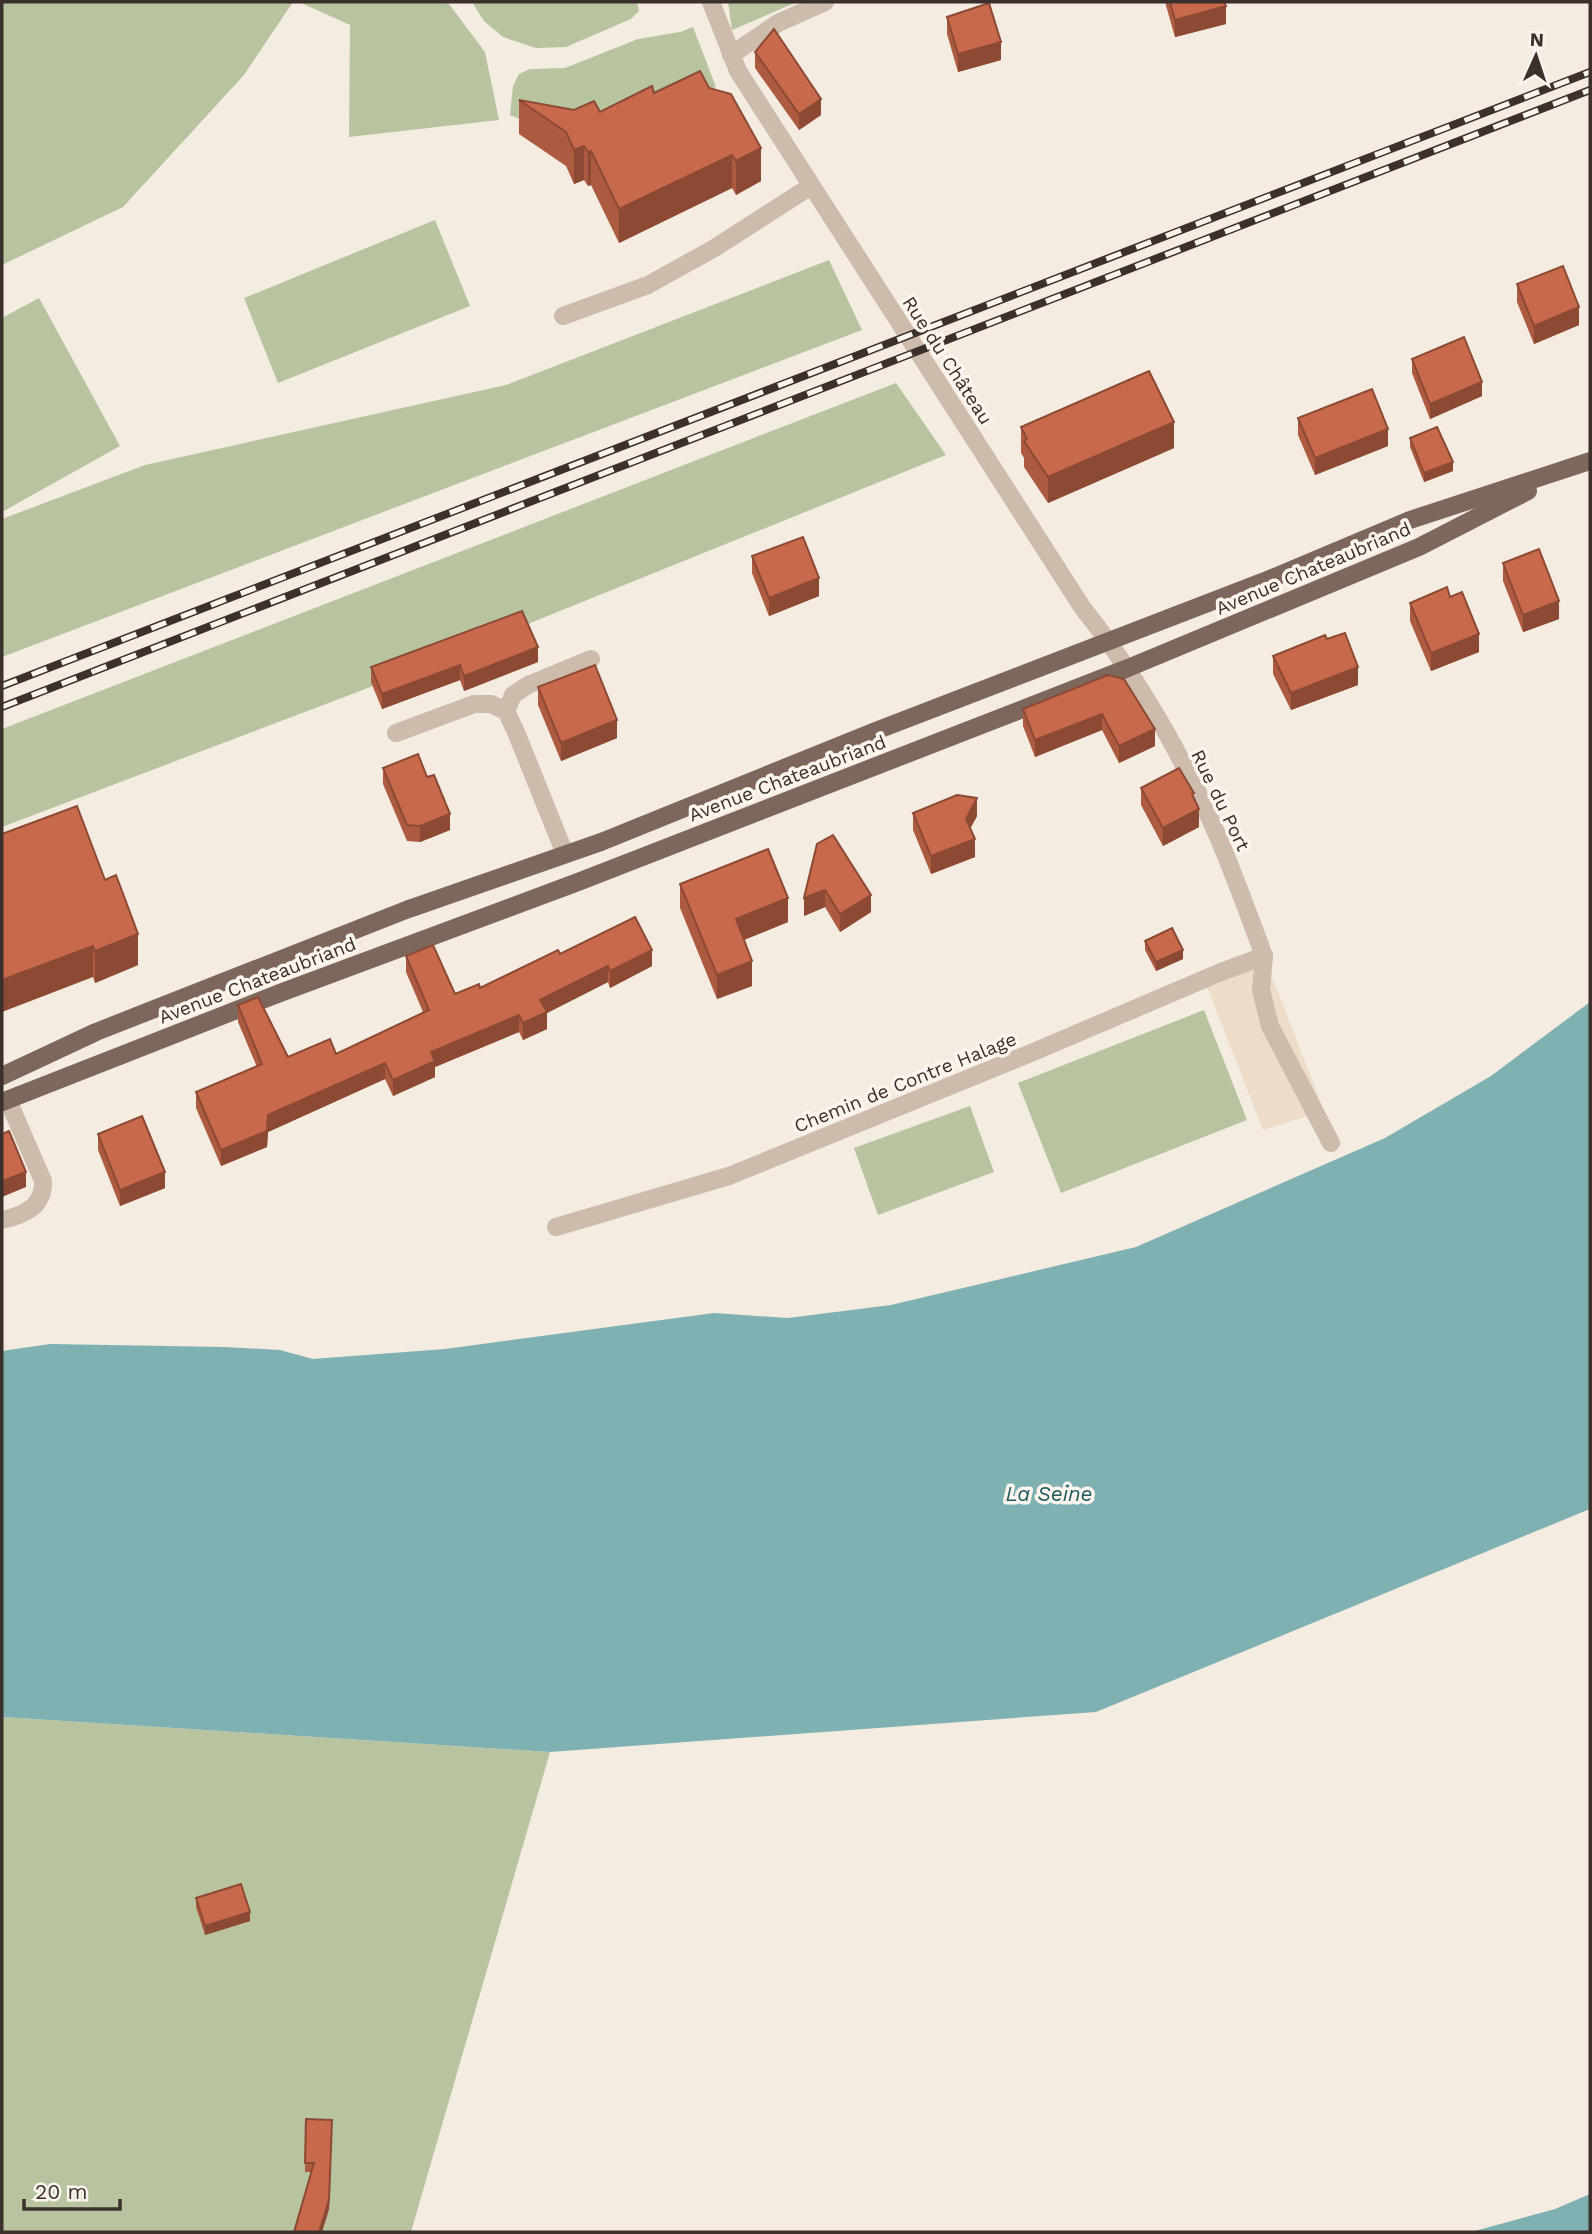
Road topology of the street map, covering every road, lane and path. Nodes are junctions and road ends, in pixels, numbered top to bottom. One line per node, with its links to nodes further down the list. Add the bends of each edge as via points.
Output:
1 (711, 2): 3 (street, Rue du Château)
2 (825, 2): 3 (street, via 778,23)
3 (734, 63): 4 (street, Rue du Château)
4 (811, 186): 5 (street, via 648,285); 7 (street, Rue du Château, via 1082,607)
5 (563, 316)
6 (1583, 464): 7 (main road, Avenue Chateaubriand, via 1410,520); 9 (main road, Avenue Chateaubriand, via 1419,547)
7 (1109, 641): 9 (street, Rue du Château); 12 (main road, Avenue Chateaubriand)
8 (591, 659): 10 (street, via 528,685 513,695)
9 (1128, 668): 13 (street, Rue du Port, via 1207,811); 15 (main road, Avenue Chateaubriand)
10 (506, 711): 11 (street, via 492,704 474,704); 12 (street)
11 (396, 733)
12 (565, 854): 14 (main road, Avenue Chateaubriand, via 406,910 96,1032)
13 (1264, 956): 16 (street, via 1261,990 1270,1026); 18 (street, Chemin de Contre Halage, via 729,1176)
14 (2, 1076)
15 (5, 1101): 17 (street, via 43,1181 43,1194 36,1205)
16 (1331, 1143)
17 (2, 1220)
18 (556, 1227)

